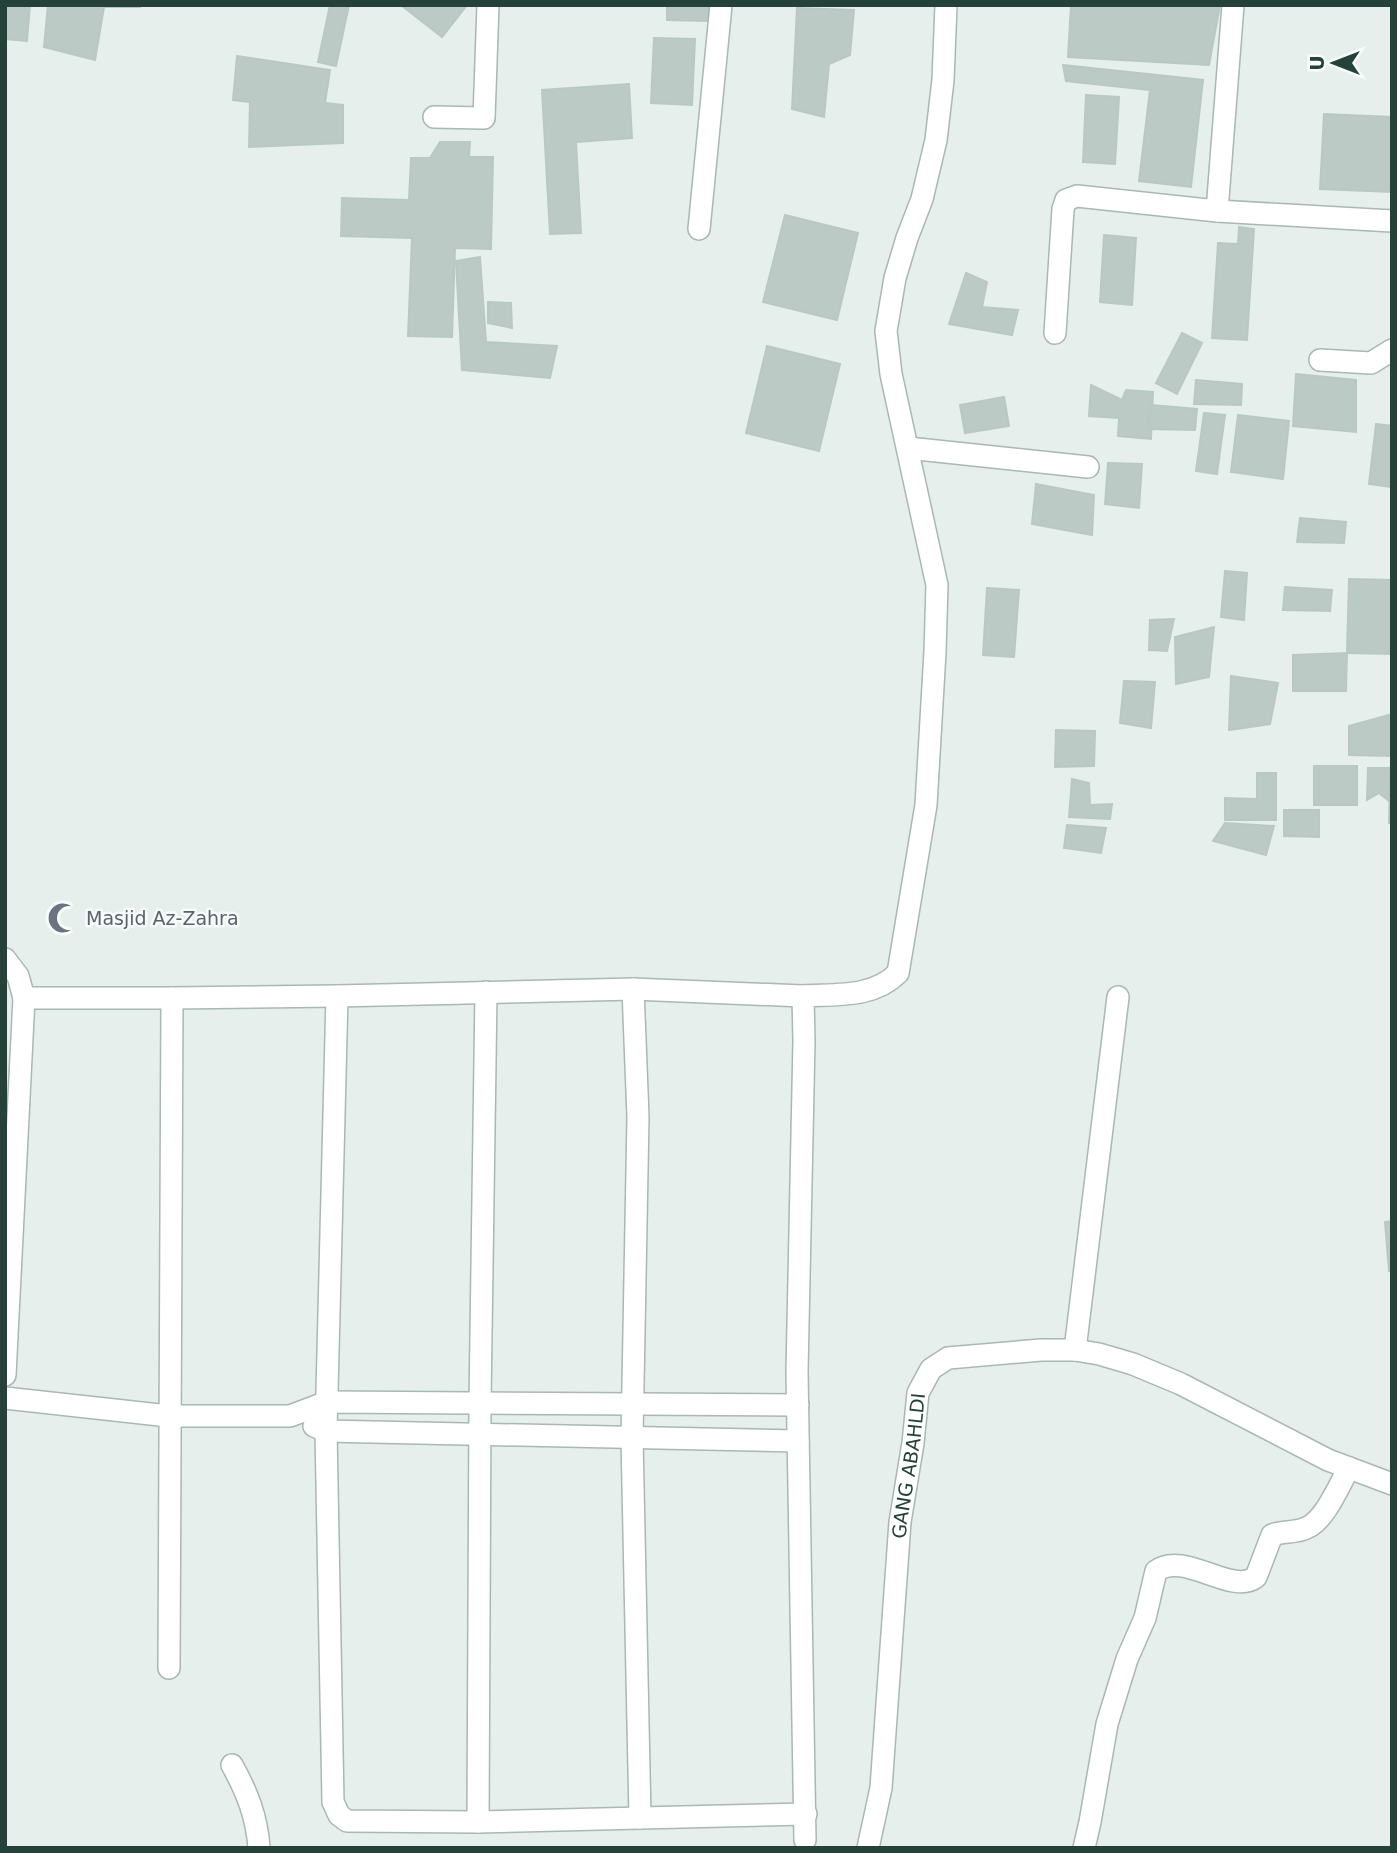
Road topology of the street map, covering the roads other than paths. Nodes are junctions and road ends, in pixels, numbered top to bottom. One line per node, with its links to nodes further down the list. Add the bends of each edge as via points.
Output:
1 (488, 5): 5 (street, via 484,118)
2 (722, 5): 8 (street)
3 (946, 5): 12 (street, via 936,140 895,278 886,331)
4 (1233, 5): 6 (street)
5 (434, 117)
6 (1217, 211): 7 (street); 9 (street, via 1077,197 1066,200)
7 (1392, 221)
8 (699, 229)
9 (1055, 333)
10 (1392, 350): 11 (street, via 1371,363)
11 (1320, 360)
12 (908, 447): 13 (street); 18 (street, via 937,586 926,805 898,973 866,992)
13 (1088, 467)
14 (5, 959): 20 (street, via 18,976)
15 (633, 989): 16 (street); 18 (street); 27 (street, via 638,1117)
16 (486, 992): 17 (street); 26 (street)
17 (337, 996): 21 (street); 25 (street)
18 (803, 996): 28 (street)
19 (1118, 997): 22 (street)
20 (24, 998): 21 (street); 23 (street)
21 (172, 998): 29 (street)
22 (1075, 1350): 35 (street, GANG ABAHLDI, via 1133,1364 1181,1384); 44 (street, GANG ABAHLDI, via 948,1359 931,1369 918,1393 900,1522 881,1788)
23 (5, 1376)
24 (5, 1398): 29 (street)
25 (327, 1402): 26 (street); 30 (street); 31 (street)
26 (480, 1403): 27 (street); 32 (street)
27 (633, 1405): 28 (street); 33 (street)
28 (798, 1405): 34 (street)
29 (169, 1416): 30 (street); 37 (street)
30 (290, 1416): 31 (street)
31 (326, 1431): 32 (street); 41 (street, via 333,1802 347,1821)
32 (480, 1434): 33 (street); 41 (street)
33 (632, 1438): 34 (street); 40 (street)
34 (798, 1441): 39 (street)
35 (1349, 1468): 36 (street, GANG ABAHLDI); 45 (street, via 1313,1524 1272,1535 1251,1582 1172,1565 1156,1571 1145,1618 1107,1724)
36 (1392, 1484)
37 (169, 1668)
38 (232, 1765): 43 (street, via 247,1793)
39 (806, 1814): 40 (street); 42 (street)
40 (640, 1818): 41 (street)
41 (478, 1822)
42 (805, 1840)
43 (260, 1848)
44 (868, 1848)
45 (1084, 1848)

